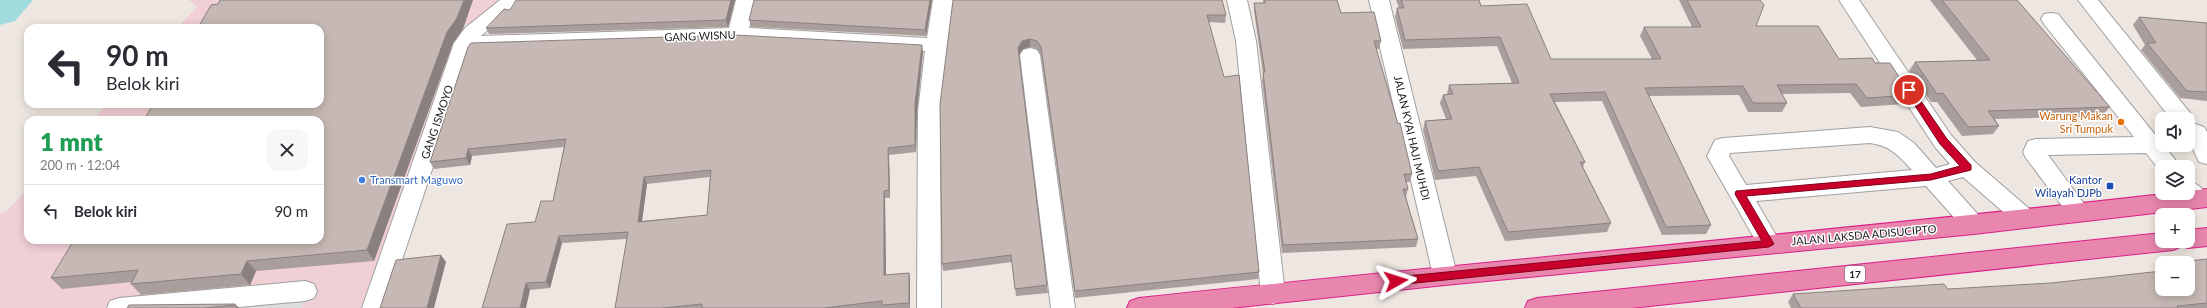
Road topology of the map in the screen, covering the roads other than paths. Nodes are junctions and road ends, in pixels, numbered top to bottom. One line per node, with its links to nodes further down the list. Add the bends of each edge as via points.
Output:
1 (512, 0): 10 (street, GANG ISMOYO, via 472,33)
2 (746, 0): 9 (street)
3 (943, 0): 11 (street)
4 (1237, 0): 31 (street, via 1246,41)
5 (1380, 0): 29 (street, JALAN KYAI HAJI MUHDI)
6 (1849, 0): 18 (street, via 1943,141)
7 (2088, 0): 13 (street)
8 (2051, 19): 15 (street)
9 (737, 34): 10 (street, GANG WISNU); 11 (street, GANG WISNU)
10 (464, 43): 33 (street, GANG ISMOYO)
11 (936, 45): 34 (street, via 929,111)
12 (1030, 55): 35 (street)
13 (2179, 112)
14 (2195, 133): 16 (street)
15 (2152, 145): 17 (street); 22 (street, via 2036,147 2034,152)
16 (2207, 156)
17 (2164, 160)
18 (1967, 168): 19 (street); 23 (street)
19 (1931, 177): 20 (street); 20 (street, via 1906,149 1884,137 1870,135 1723,146 1718,156); 24 (street)
20 (1740, 194): 28 (street)
21 (2197, 195): 22 (highway, JALAN LAKSDA ADISUCIPTO)
22 (2080, 212): 23 (highway, JALAN LAKSDA ADISUCIPTO)
23 (2025, 218): 24 (highway, JALAN LAKSDA ADISUCIPTO)
24 (1974, 225): 28 (highway, JALAN LAKSDA ADISUCIPTO)
25 (2207, 238): 26 (highway)
26 (2195, 239)
27 (2155, 243): 37 (highway, 17)
28 (1769, 244): 29 (highway, JALAN LAKSDA ADISUCIPTO)
29 (1445, 275): 31 (highway, JALAN LAKSDA ADISUCIPTO)
30 (305, 291): 32 (street)
31 (1273, 294): 36 (highway, JALAN LAKSDA ADISUCIPTO)
32 (119, 308)
33 (374, 308)
34 (929, 308)
35 (1063, 308)
36 (1139, 308)
37 (1537, 308)

